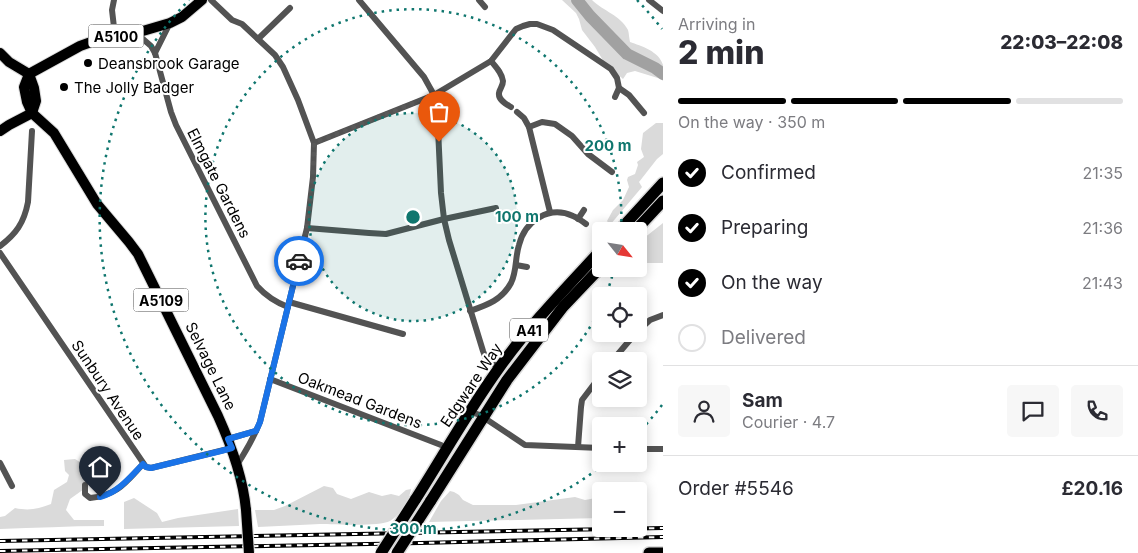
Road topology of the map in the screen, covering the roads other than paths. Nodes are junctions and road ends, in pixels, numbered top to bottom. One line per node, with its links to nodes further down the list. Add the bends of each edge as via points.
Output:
1 (114, 0): 12 (street)
2 (202, 0): 10 (main road, A5100)
3 (211, 0): 13 (street)
4 (359, 0): 19 (street, via 424,77)
5 (479, 0): 7 (street)
6 (649, 0): 9 (street)
7 (485, 7)
8 (290, 8): 13 (street)
9 (663, 11)
10 (170, 23): 11 (main road, A5100); 15 (street)
11 (136, 32): 12 (main road, A5100); 15 (street, Elmgate Gardens)
12 (115, 36): 17 (main road, A5100, via 80,46)
13 (258, 39): 28 (street, via 282,67)
14 (0, 53): 17 (main road)
15 (155, 53): 47 (street, Elmgate Gardens, via 171,112 257,286 269,298)
16 (491, 61): 18 (street, via 516,29 537,24 553,30 611,69); 19 (street); 21 (street, via 503,79 500,98)
17 (29, 74): 23 (main road, via 36,101)
18 (619, 88): 20 (street); 24 (street)
19 (434, 95): 28 (street); 35 (street)
20 (614, 97)
21 (511, 107)
22 (517, 112): 25 (street)
23 (32, 113): 27 (main road); 60 (main road, Selvage Lane / A5109, via 54,133 97,204 138,254)
24 (644, 114)
25 (529, 127): 29 (street, via 542,122 555,124); 34 (street)
26 (32, 130): 41 (street, via 26,214 16,232)
27 (0, 132)
28 (314, 143): 40 (street)
29 (612, 172)
30 (663, 183): 37 (highway)
31 (663, 201): 38 (highway)
32 (496, 208): 35 (street)
33 (584, 210): 36 (street)
34 (550, 212): 36 (street); 44 (street, via 529,226 520,241)
35 (444, 219): 40 (street, via 386,234); 48 (street)
36 (578, 219): 39 (street)
37 (626, 222)
38 (643, 222)
39 (586, 224)
40 (307, 228): 47 (street)
41 (0, 246)
42 (0, 253): 67 (street, Sunbury Avenue)
43 (592, 260): 54 (highway, Edgware Way / A41)
44 (516, 265): 45 (street); 48 (street, via 512,282 503,294)
45 (527, 267)
46 (592, 276): 58 (highway, Edgware Way / A41, via 534,344)
47 (288, 304): 51 (street, Elmgate Gardens); 55 (street)
48 (470, 311): 54 (street, via 486,359)
49 (663, 315): 50 (street)
50 (647, 323)
51 (403, 334)
52 (628, 342): 53 (street)
53 (620, 352)
54 (499, 368): 57 (highway, Edgware Way / A41)
55 (270, 379): 59 (street); 61 (street, Oakmead Gardens)
56 (592, 387): 62 (street, via 582,400)
57 (467, 417): 58 (street, via 476,413); 72 (highway, Edgware Way / A41, bridge)
58 (484, 417): 62 (street, via 525,445); 73 (highway, A41, bridge)
59 (256, 431): 60 (street); 68 (street)
60 (230, 443): 67 (street, via 151,468); 68 (main road, Selvage Lane / A5109)
61 (440, 445)
62 (578, 447): 63 (street)
63 (592, 448)
64 (647, 449): 65 (street)
65 (663, 449)
66 (0, 464): 70 (street)
67 (143, 464): 69 (street, via 106,496 90,498 85,494)
68 (237, 465): 71 (main road, Selvage Lane / A5109, bridge, via 246,510)
69 (84, 485)
70 (12, 486)
71 (249, 553)
72 (381, 553)
73 (397, 553)
74 (649, 553): 75 (highway)
75 (663, 553)

